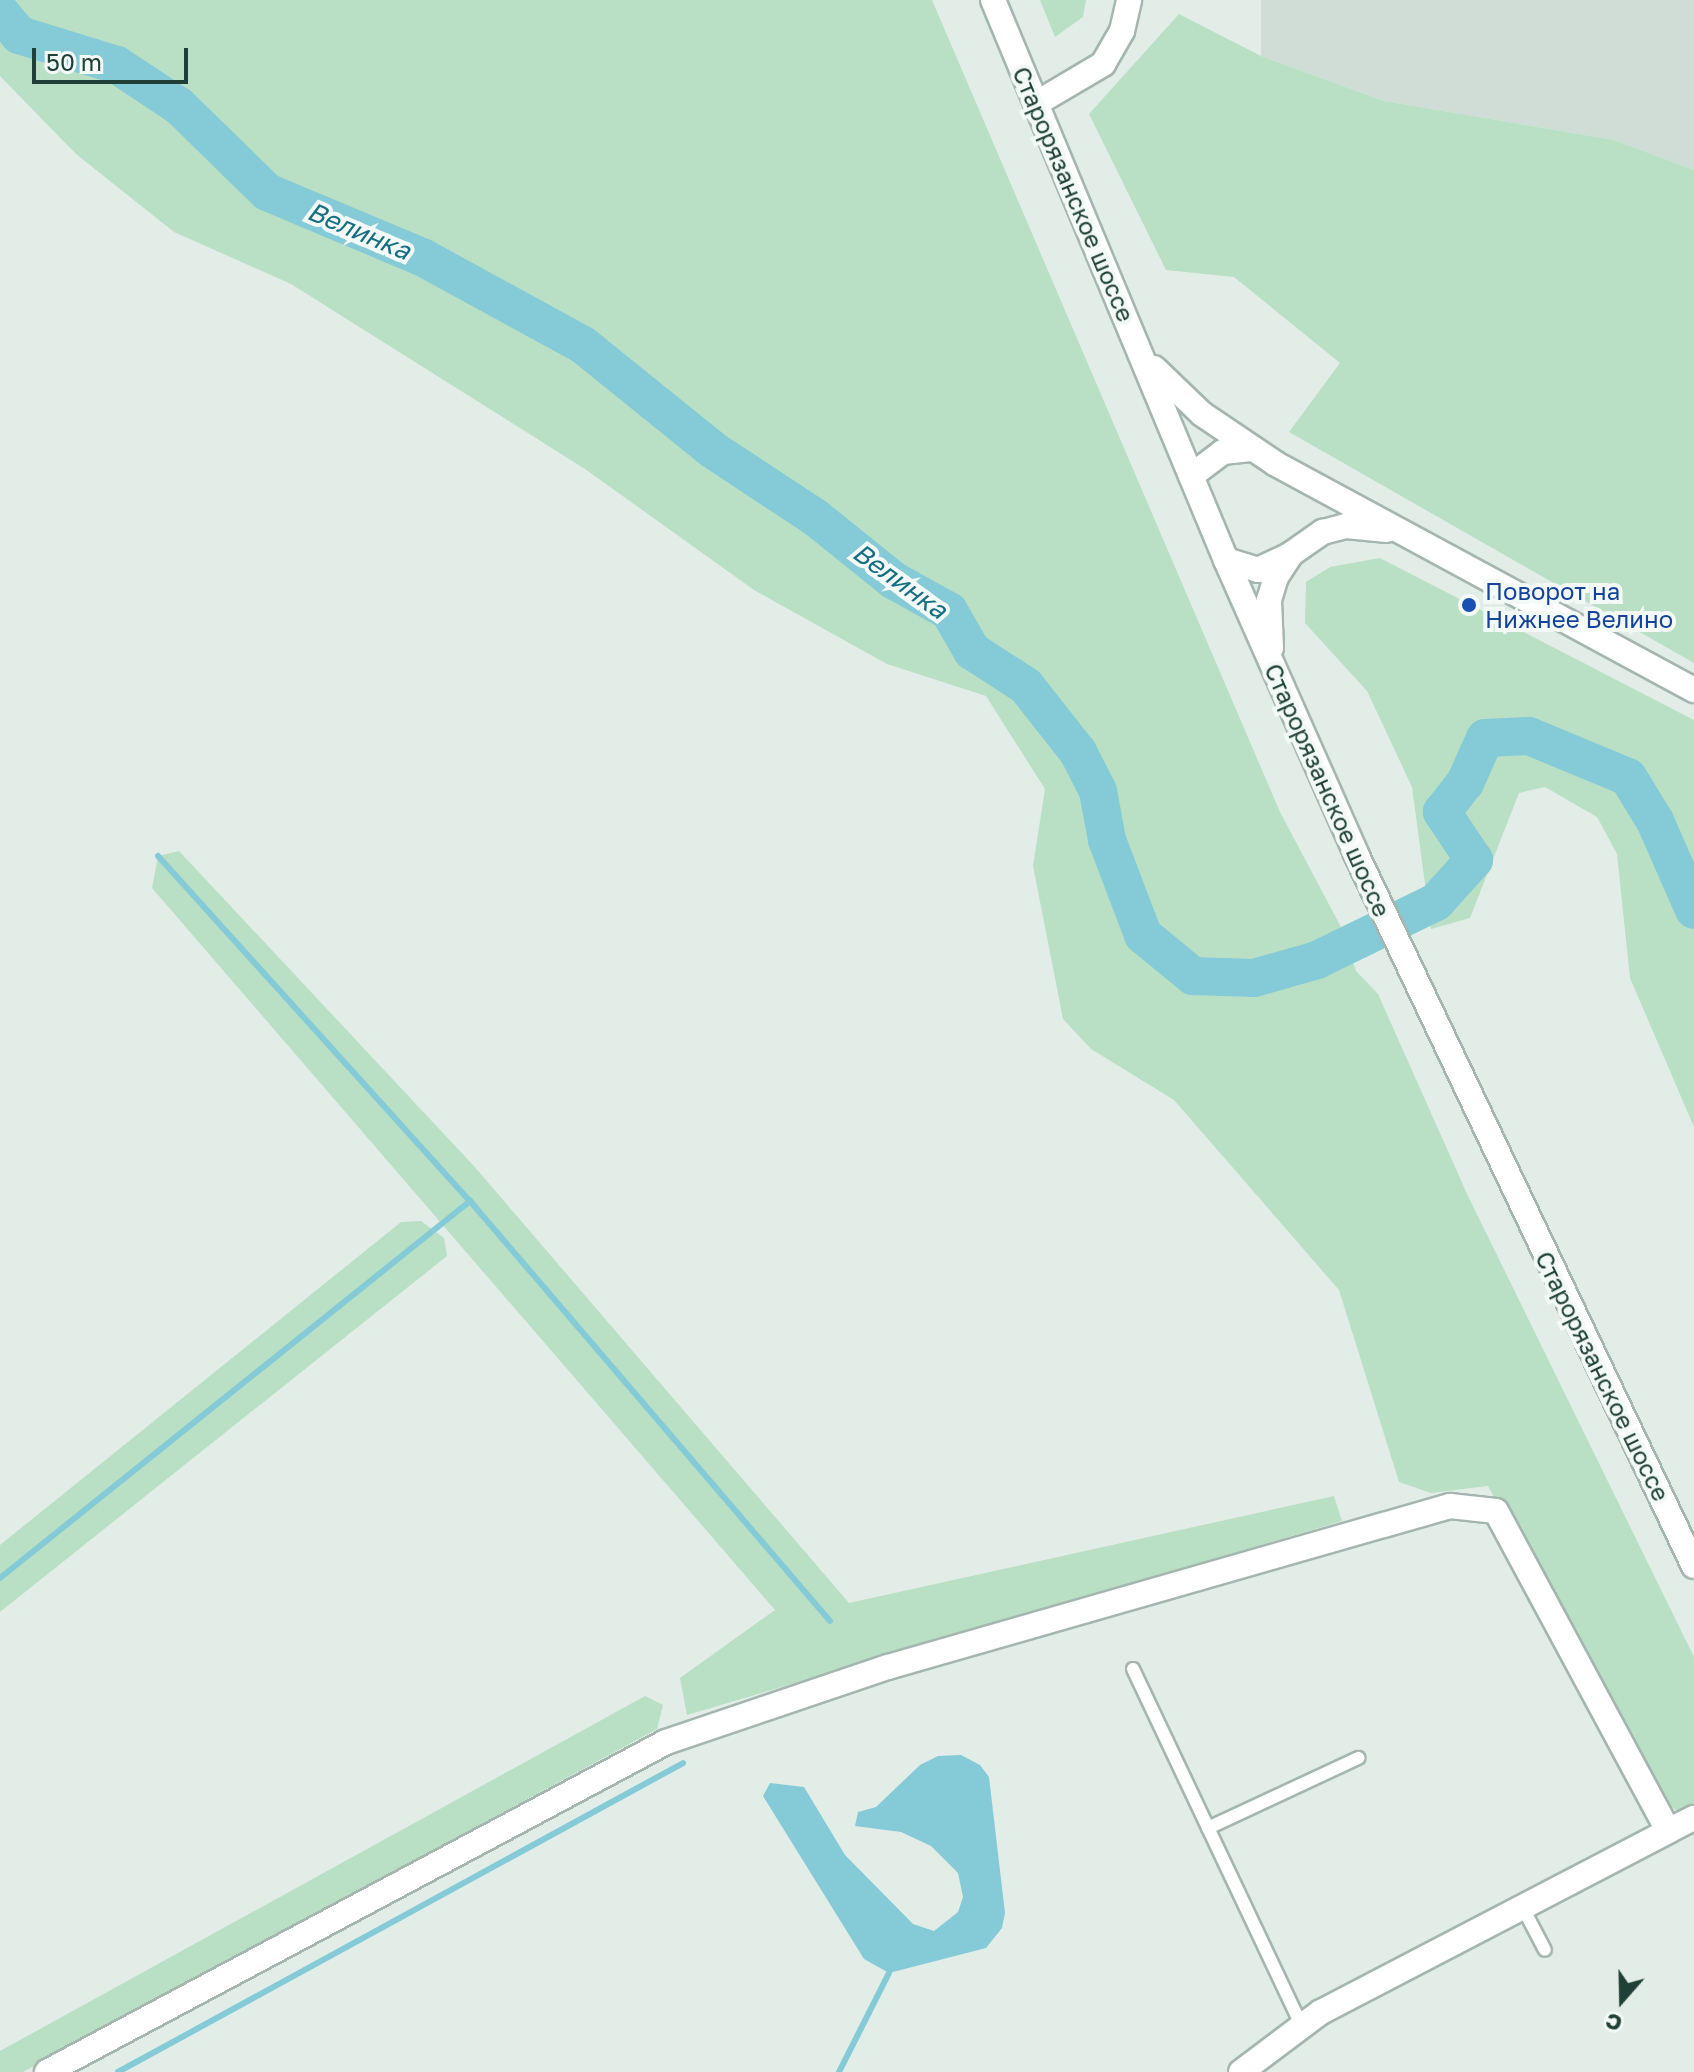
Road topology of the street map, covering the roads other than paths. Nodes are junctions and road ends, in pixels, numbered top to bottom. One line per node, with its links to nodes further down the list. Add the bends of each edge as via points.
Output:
1 (993, 0): 3 (street, Старорязанское шоссе)
2 (1129, 0): 3 (street, via 1122,31 1103,64)
3 (1037, 103): 4 (street, Старорязанское шоссе)
4 (1140, 351): 5 (street, via 1180,396); 6 (street, Старорязанское шоссе)
5 (1253, 449): 6 (street, via 1223,452); 7 (street)
6 (1191, 476): 9 (street, Старорязанское шоссе)
7 (1405, 534): 8 (street, via 1346,526 1323,532); 11 (street)
8 (1291, 554): 9 (street, via 1258,570); 10 (street, via 1269,600)
9 (1226, 560): 10 (street, Старорязанское шоссе)
10 (1274, 666): 12 (street, Старорязанское шоссе, via 1410,973)
11 (1694, 690)
12 (1694, 1566)
13 (1133, 1669): 16 (lane)
14 (1358, 1758): 16 (lane)
15 (1694, 1818): 17 (street)
16 (1208, 1828): 20 (lane)
17 (1668, 1831): 18 (street); 21 (street, via 1496,1511 1450,1506 888,1667 666,1742)
18 (1523, 1908): 19 (lane); 20 (street)
19 (1545, 1950)
20 (1302, 2026): 22 (street)
21 (47, 2072)
22 (1241, 2072)

